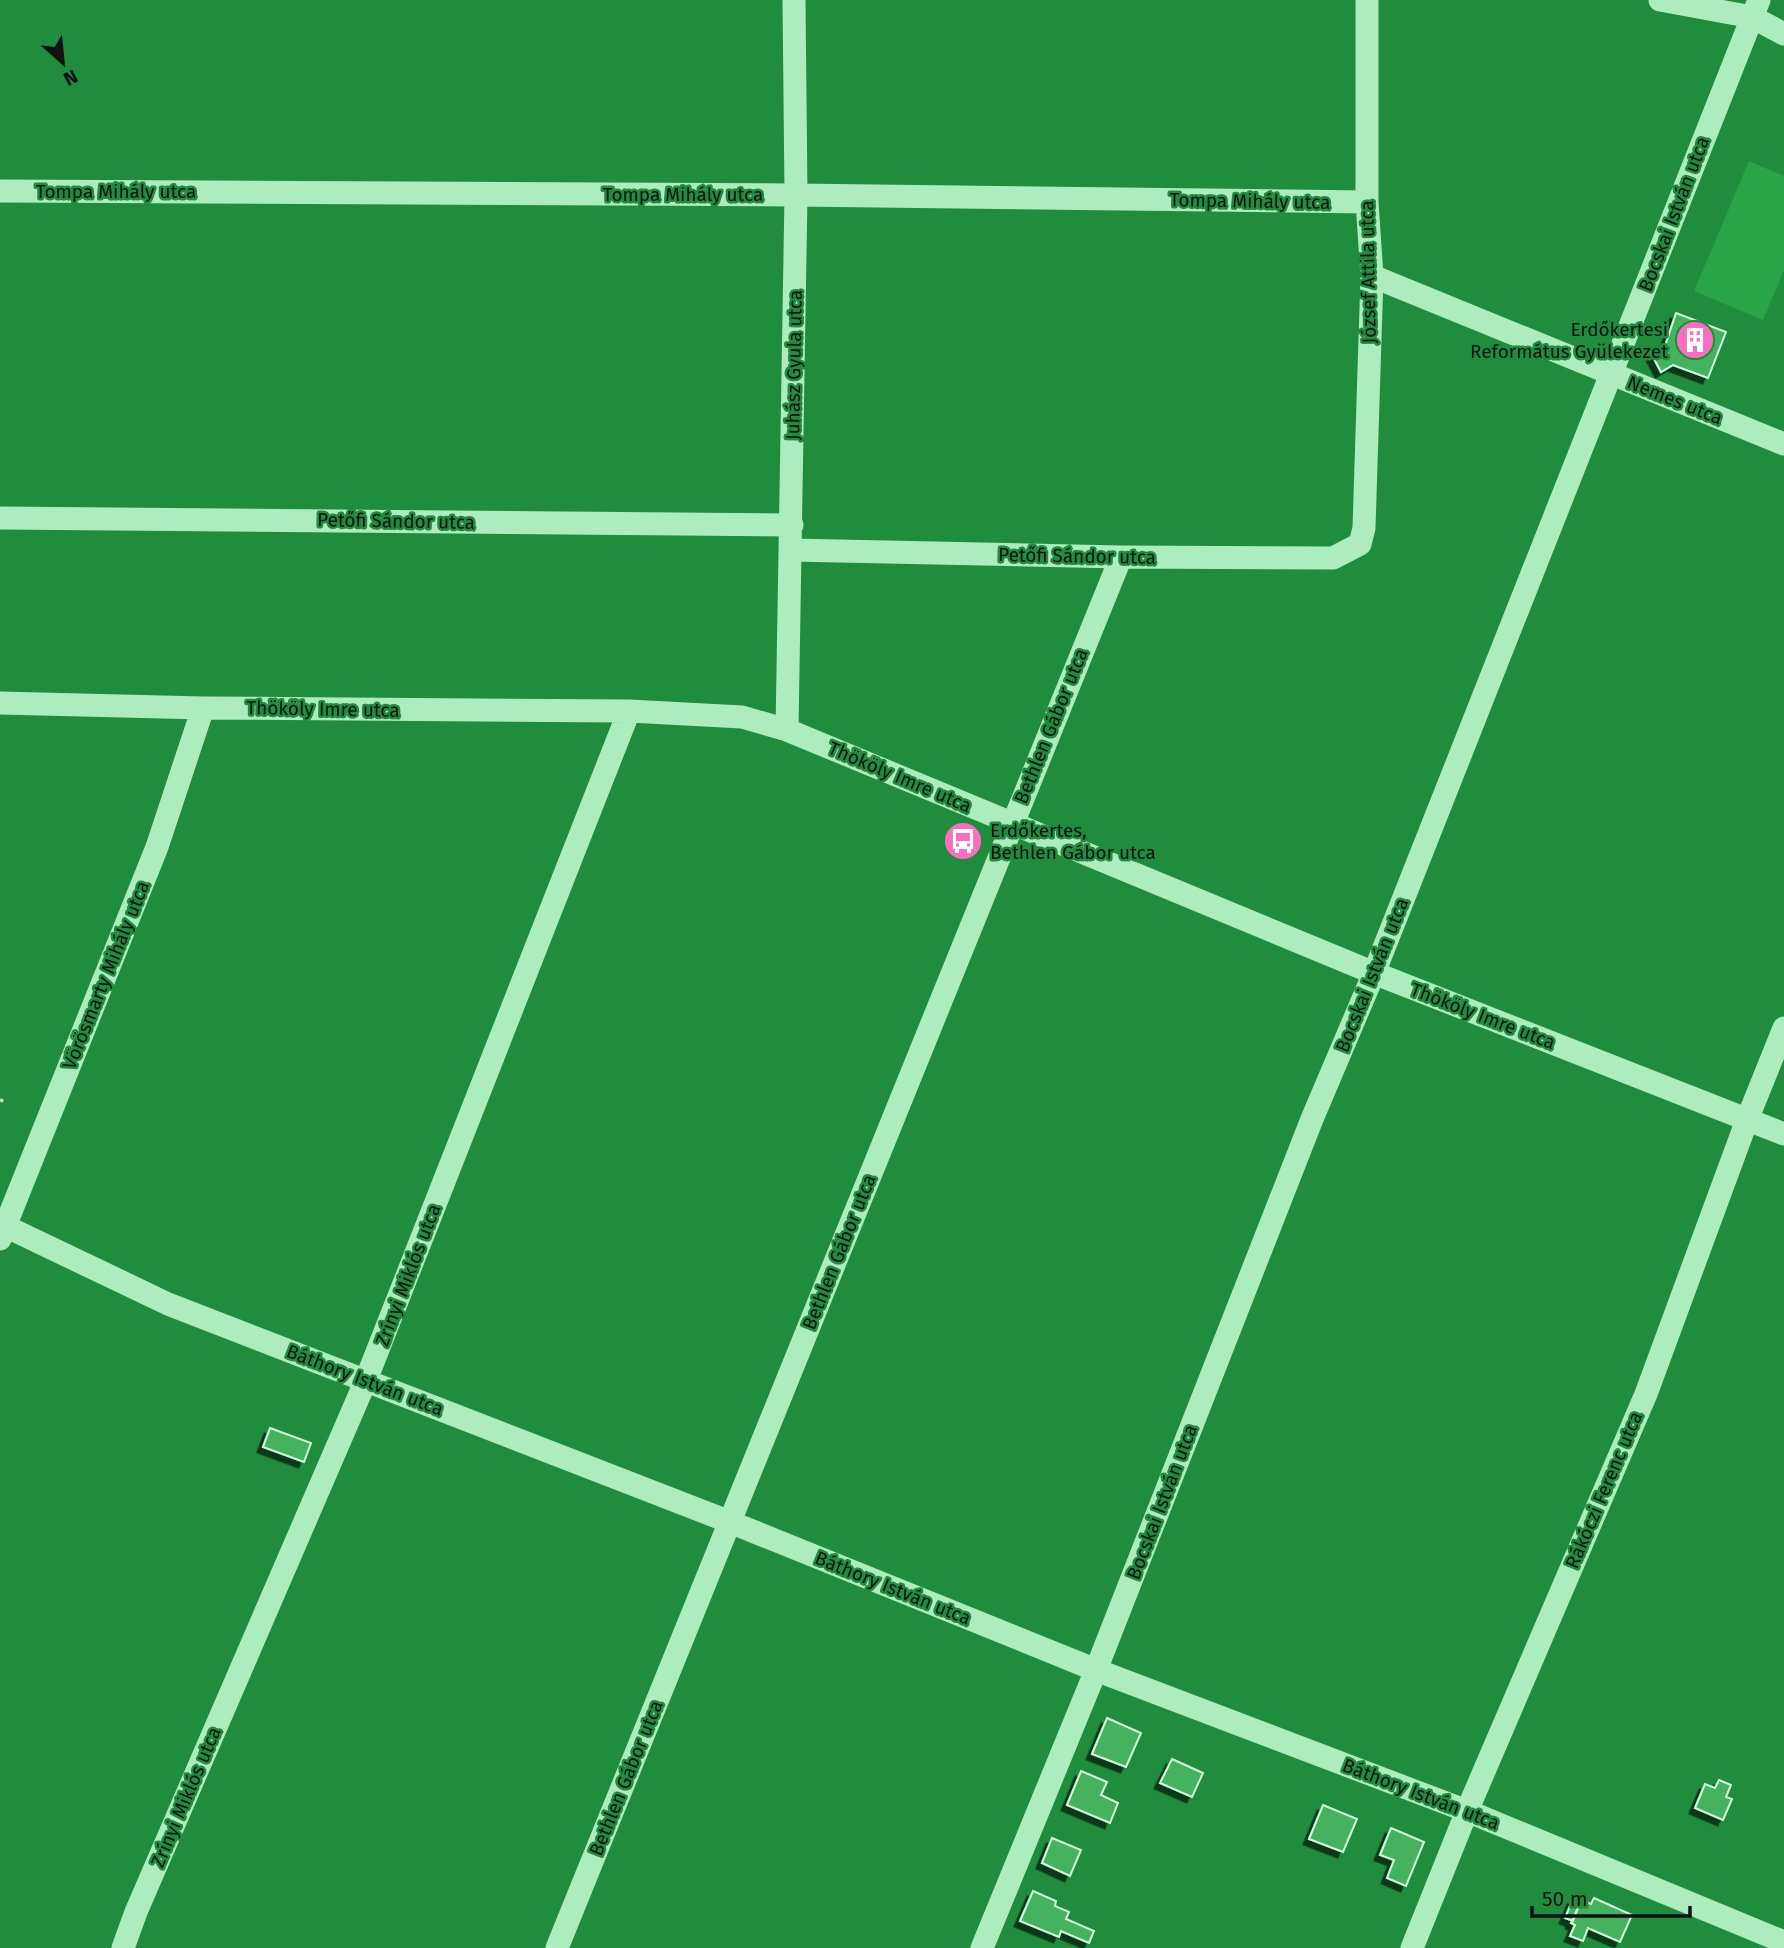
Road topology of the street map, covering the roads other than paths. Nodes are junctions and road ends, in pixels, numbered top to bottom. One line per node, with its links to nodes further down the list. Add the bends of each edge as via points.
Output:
1 (794, 0): 7 (street, Juhász Gyula utca)
2 (1367, 0): 8 (street, József Attila utca)
3 (1660, 0): 4 (street)
4 (1755, 8): 5 (street); 10 (street, Bocskai István utca)
5 (1784, 34)
6 (0, 191): 7 (street, Tompa Mihály utca)
7 (796, 195): 8 (street, Tompa Mihály utca); 13 (street, Juhász Gyula utca)
8 (1367, 202): 9 (street, József Attila utca)
9 (1372, 276): 10 (street, Nemes utca); 14 (street, József Attila utca)
10 (1611, 374): 11 (street, Nemes utca); 22 (street, Bocskai István utca)
11 (1784, 444)
12 (0, 518): 13 (street, Petőfi Sándor utca)
13 (792, 525): 15 (street, Juhász Gyula utca)
14 (1360, 544): 16 (street, Petőfi Sándor utca, via 1333,558)
15 (791, 550): 16 (street, Petőfi Sándor utca); 20 (street, Juhász Gyula utca)
16 (1121, 557): 21 (street, Bethlen Gábor utca)
17 (0, 703): 18 (street, Thököly Imre utca)
18 (203, 708): 19 (street, Thököly Imre utca); 26 (street, Vörösmarty Mihály utca, via 157,847)
19 (629, 712): 20 (street, Thököly Imre utca, via 742,718); 27 (street, Zrínyi Miklós utca)
20 (787, 730): 21 (street, Thököly Imre utca)
21 (1011, 824): 22 (street, Thököly Imre utca); 28 (street, Bethlen Gábor utca)
22 (1374, 973): 24 (street, Thököly Imre utca); 29 (street, Bocskai István utca)
23 (1784, 1028): 24 (street, Rákóczi Ferenc utca)
24 (1747, 1120): 25 (street, Thököly Imre utca); 30 (street, Rákóczi Ferenc utca, via 1646,1394)
25 (1784, 1134)
26 (3, 1232): 27 (street, Báthory István utca, via 168,1304)
27 (366, 1380): 28 (street, Báthory István utca); 32 (street, Zrínyi Miklós utca)
28 (730, 1522): 29 (street, Báthory István utca); 33 (street, Bethlen Gábor utca)
29 (1096, 1670): 30 (street, Báthory István utca); 34 (street, Bocskai István utca)
30 (1467, 1811): 31 (street, Báthory István utca); 35 (street, Rákóczi Ferenc utca)
31 (1784, 1942)
32 (123, 1948)
33 (557, 1948)
34 (982, 1948)
35 (1412, 1948)

